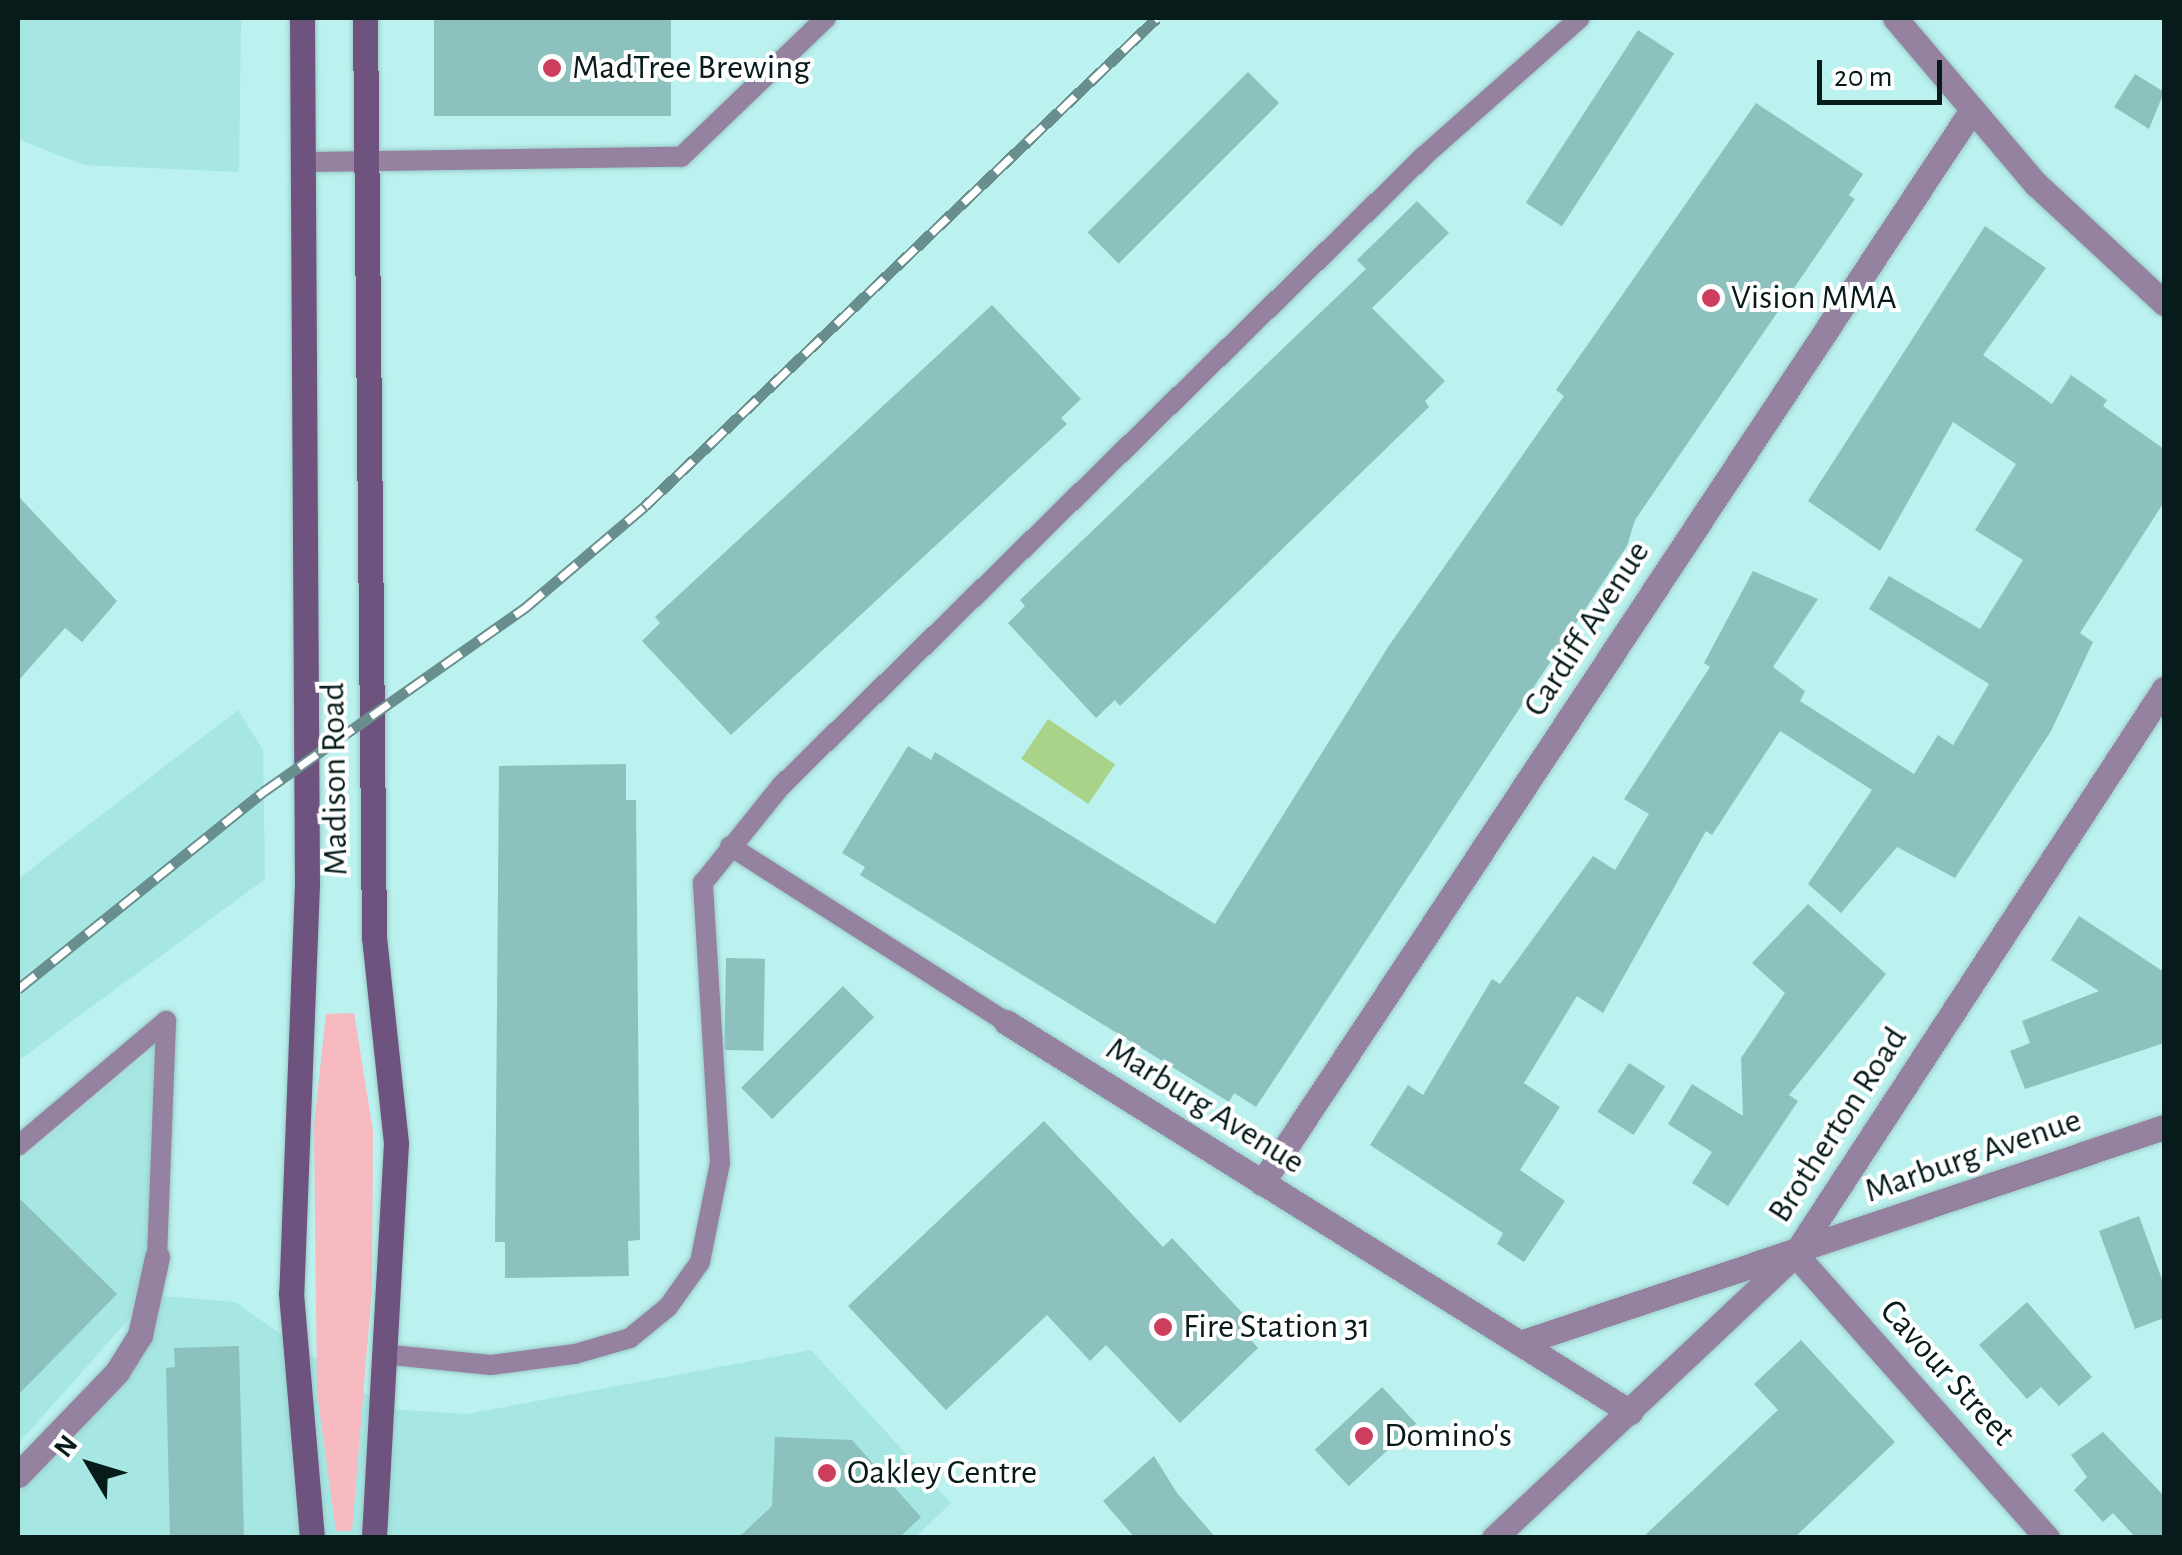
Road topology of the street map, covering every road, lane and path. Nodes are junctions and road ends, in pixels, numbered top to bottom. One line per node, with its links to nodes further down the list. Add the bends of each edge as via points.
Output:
1 (302, 18): 8 (main road, Madison Road)
2 (365, 18): 7 (main road, Madison Road)
3 (826, 18): 7 (lane, via 682,157)
4 (1580, 18): 11 (lane, via 1410,169)
5 (1894, 18): 6 (street)
6 (1970, 113): 9 (street); 15 (street, Cardiff Avenue)
7 (364, 159): 8 (lane); 19 (main road, Madison Road, via 374,938 396,1143)
8 (302, 162): 22 (main road, Madison Road, via 307,884 291,1293)
9 (2164, 303)
10 (2164, 689): 16 (street, Brotherton Road)
11 (730, 846): 12 (lane); 19 (lane, via 703,883 720,1162 700,1262 668,1307 612,1344 491,1365)
12 (1006, 1022): 15 (street, Marburg Avenue)
13 (2164, 1127): 16 (street, Marburg Avenue)
14 (18, 1146): 17 (lane, via 166,1020)
15 (1262, 1183): 18 (street, Marburg Avenue)
16 (1795, 1254): 18 (street, Marburg Avenue); 20 (street, Brotherton Road); 25 (street, Cavour Street)
17 (157, 1257): 21 (street, via 140,1335 117,1372)
18 (1520, 1343): 20 (street, Marburg Avenue)
19 (390, 1355): 23 (main road, Madison Road)
20 (1630, 1412): 24 (street, Brotherton Road)
21 (18, 1475)
22 (312, 1538)
23 (374, 1538)
24 (1494, 1538)
25 (2047, 1538)

